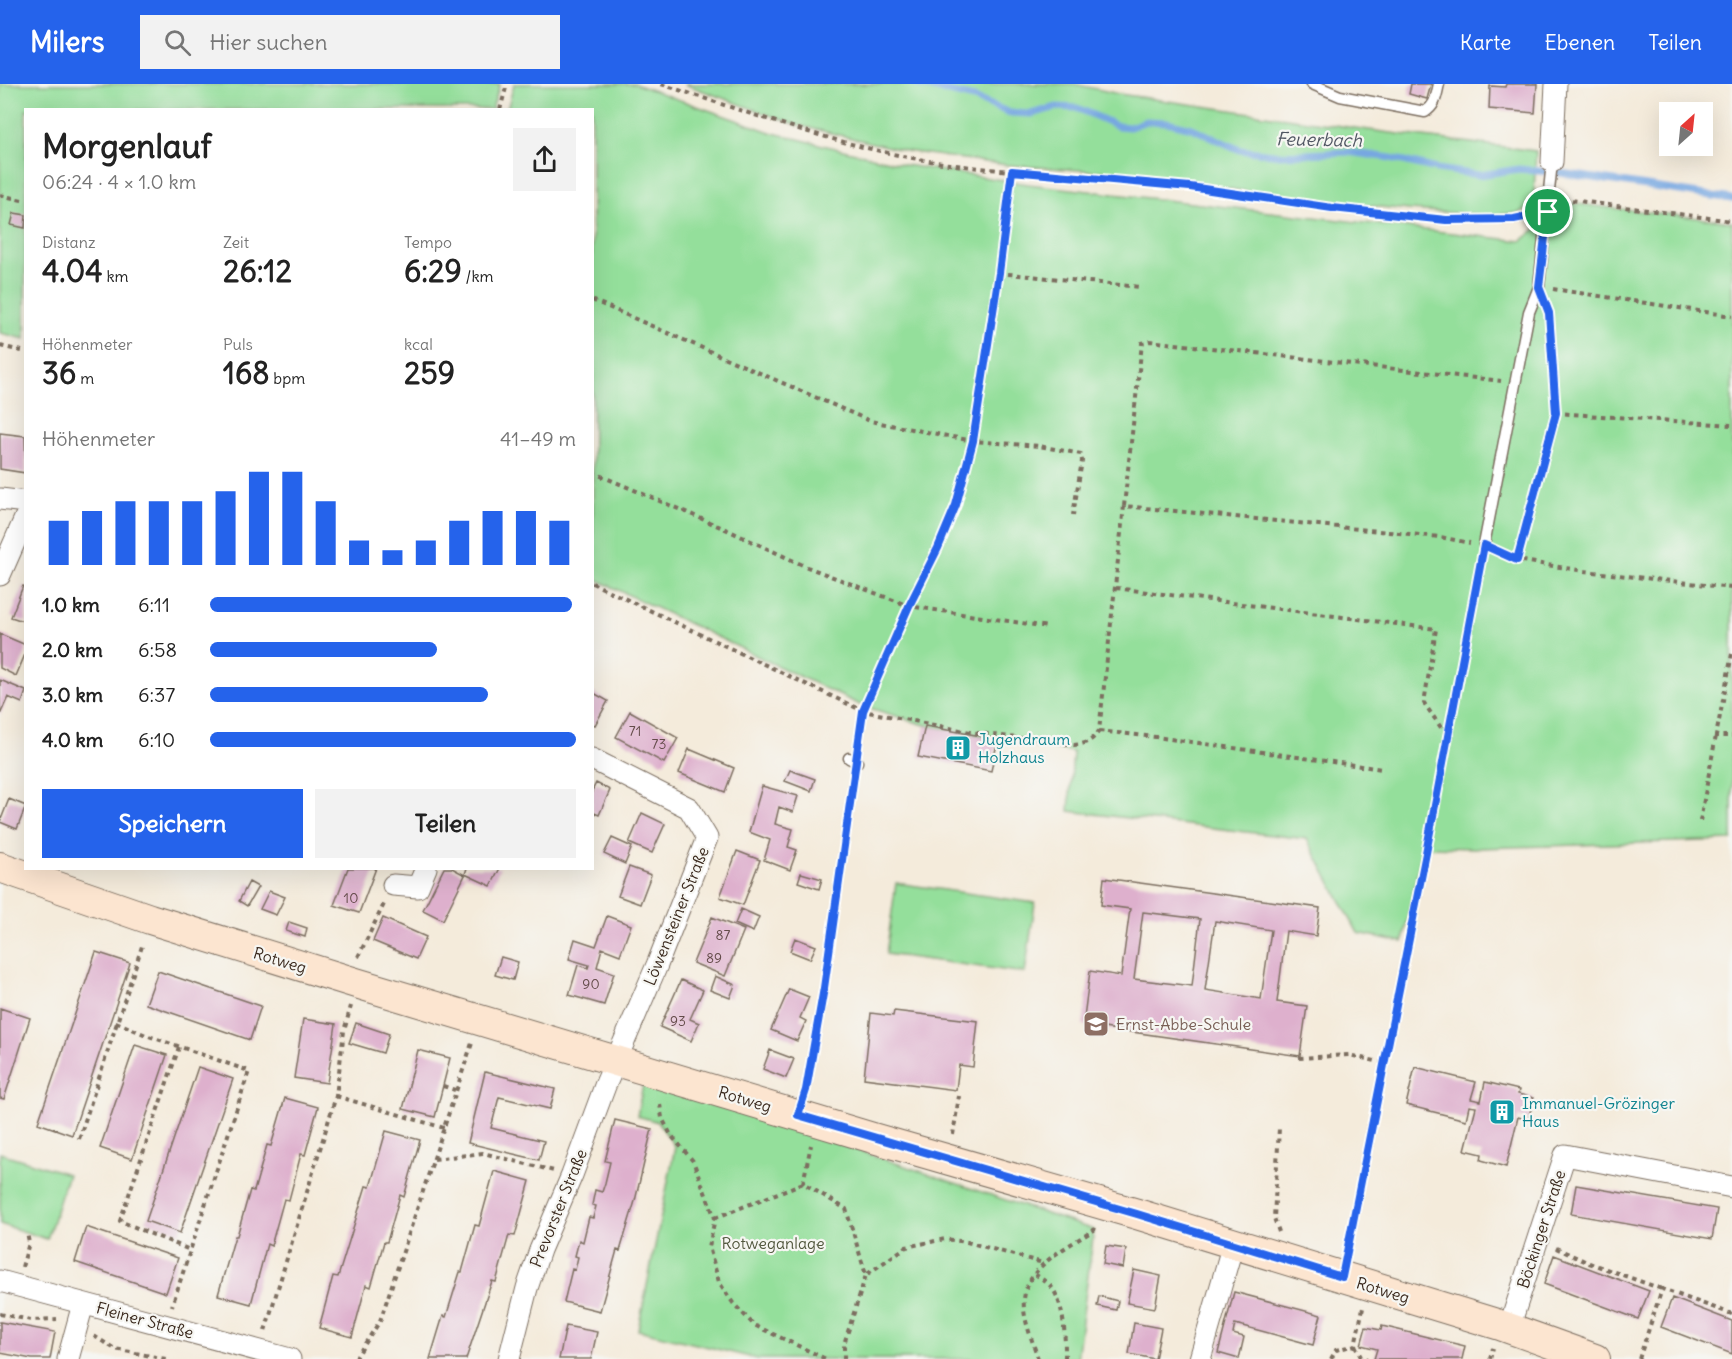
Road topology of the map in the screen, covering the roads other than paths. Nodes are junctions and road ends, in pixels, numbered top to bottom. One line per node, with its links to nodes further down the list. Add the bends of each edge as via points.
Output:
1 (1312, 84): 2 (lane, via 1340,96 1425,112 1432,108)
2 (1439, 84)
3 (1556, 84): 4 (street)
4 (1552, 162): 8 (lane, via 1539,287 1528,312)
5 (0, 499): 6 (street)
6 (24, 502)
7 (24, 521): 9 (street)
8 (1484, 545)
9 (0, 575)
10 (594, 760): 14 (street, Löwensteiner Straße, via 689,808 707,838)
11 (0, 867): 14 (main road, Rotweg, via 353,995)
12 (425, 870): 13 (street, via 418,887)
13 (393, 885)
14 (616, 1060): 16 (main road, Rotweg); 22 (street, Prevorster Straße, via 540,1250)
15 (1732, 1187): 19 (street, Böckinger Straße, via 1565,1155)
16 (1233, 1244): 19 (main road, Rotweg); 23 (street)
17 (8, 1283): 18 (street, Fleiner Straße)
18 (83, 1304): 20 (street); 21 (street, Fleiner Straße)
19 (1509, 1328): 24 (main road, Rotweg)
20 (68, 1359)
21 (290, 1359)
22 (509, 1359)
23 (1200, 1359)
24 (1594, 1359)

